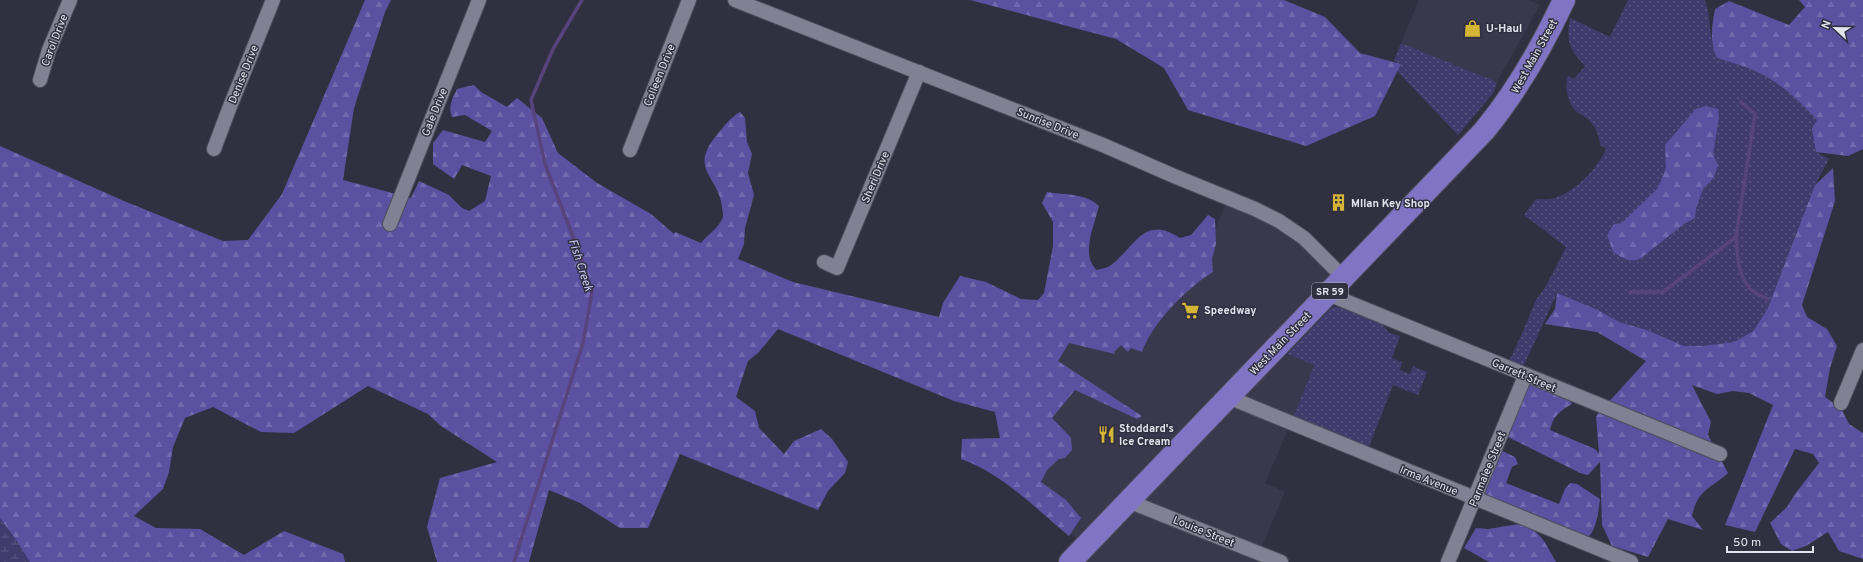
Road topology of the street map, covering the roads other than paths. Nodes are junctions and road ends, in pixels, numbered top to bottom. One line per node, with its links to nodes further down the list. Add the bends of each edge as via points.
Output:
1 (70, 0): 8 (street, Carol Drive, via 49,50)
2 (274, 0): 9 (street, Denise Drive)
3 (479, 0): 11 (street, Gale Drive)
4 (689, 0): 10 (street, Colleen Drive)
5 (735, 0): 7 (street, Sunrise Drive)
6 (1564, 0): 13 (main road, West Main Street / SR 59, via 1524,76 1499,113)
7 (919, 72): 12 (street, Sheri Drive, via 837,268); 13 (street, Sunrise Drive, via 1256,209 1304,238)
8 (40, 80)
9 (214, 149)
10 (630, 150)
11 (390, 224)
12 (824, 262)
13 (1343, 277): 14 (main road, West Main Street / SR 59)
14 (1328, 294): 16 (street, Garrett Street); 17 (main road, West Main Street / SR 59)
15 (1863, 350): 18 (street)
16 (1525, 376): 19 (street, Garrett Street); 20 (street, Parmalee Street)
17 (1228, 397): 20 (street, Irma Avenue); 21 (main road, West Main Street / SR 59)
18 (1841, 403)
19 (1720, 454)
20 (1475, 499): 24 (street, Parmalee Street); 25 (street, Irma Avenue)
21 (1128, 501): 22 (main road, West Main Street / SR 59); 23 (street, Louise Street)
22 (1070, 562)
23 (1281, 562)
24 (1448, 562)
25 (1631, 562)

